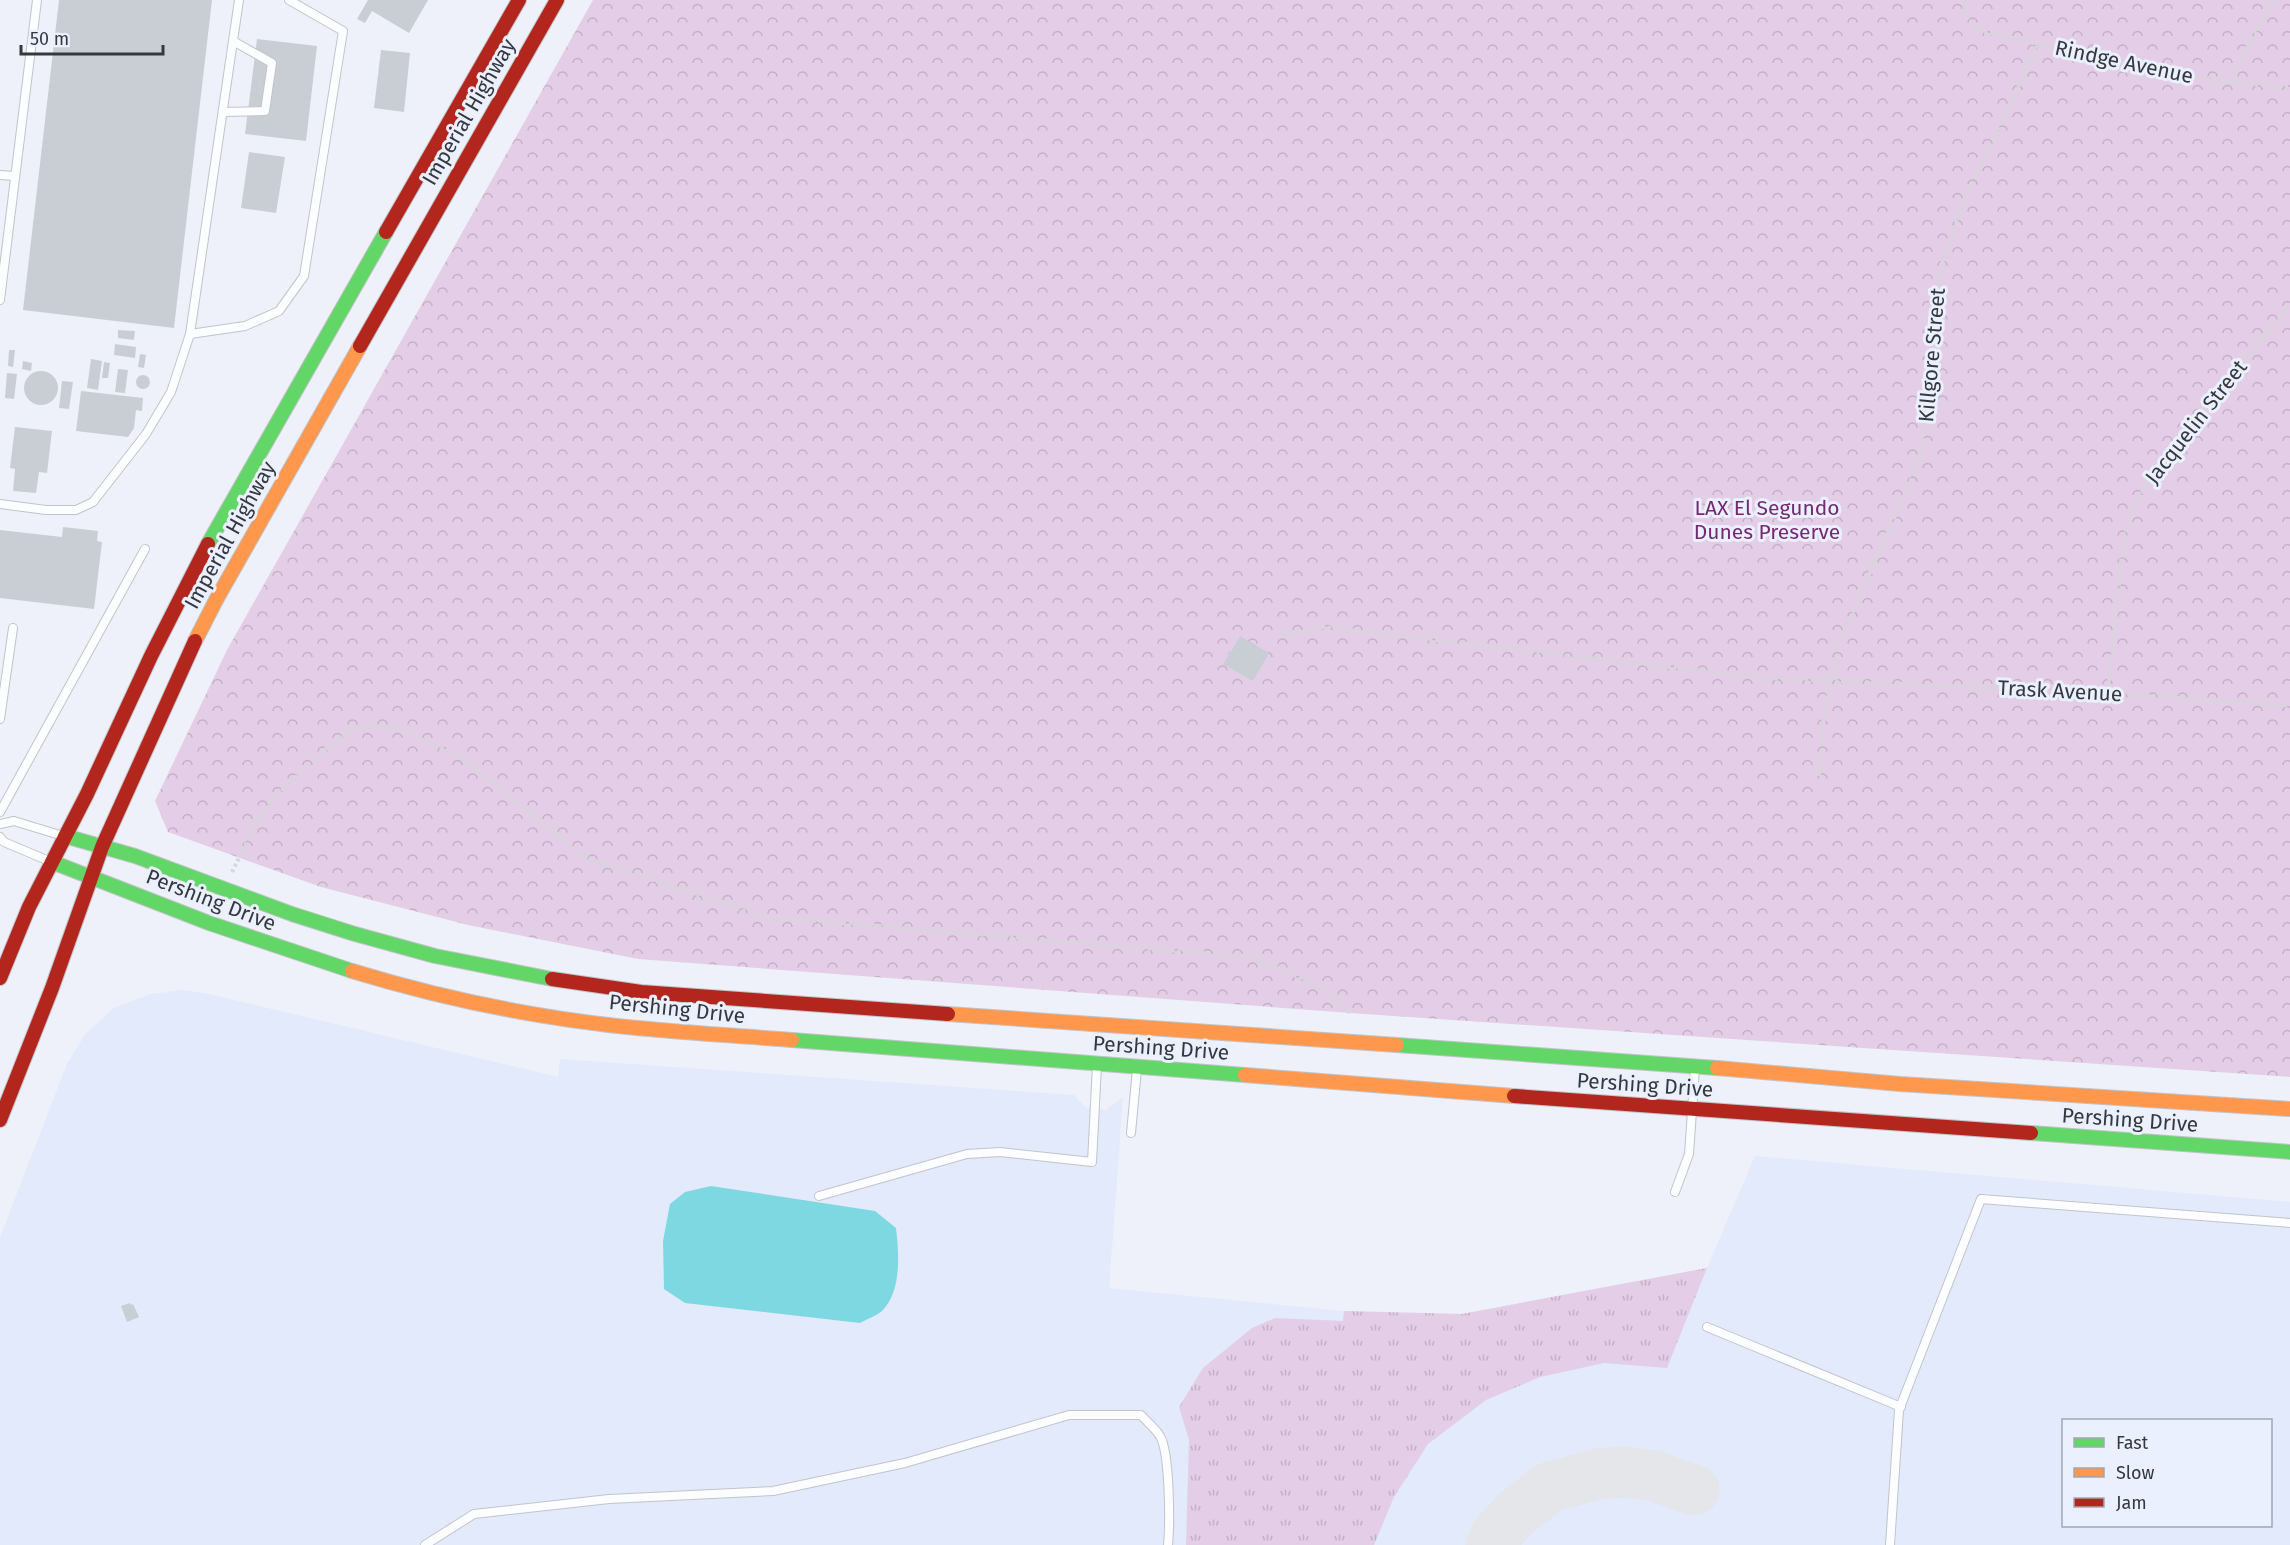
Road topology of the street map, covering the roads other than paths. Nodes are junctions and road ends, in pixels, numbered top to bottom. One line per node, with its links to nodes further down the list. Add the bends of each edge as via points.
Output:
1 (37, 0): 9 (lane)
2 (239, 0): 6 (lane)
3 (289, 0): 12 (lane, via 344,31 304,276 279,311 245,326)
4 (519, 0): 19 (main road, Imperial Highway, via 213,535)
5 (557, 0): 21 (main road, Imperial Highway, via 216,600)
6 (233, 41): 7 (lane); 7 (lane, via 272,63 265,111)
7 (223, 112): 12 (lane)
8 (0, 175): 9 (lane)
9 (15, 177): 10 (lane)
10 (0, 295): 11 (lane)
11 (0, 300)
12 (190, 334): 13 (lane, via 171,392 146,434 93,502 76,510)
13 (0, 504)
14 (145, 549): 17 (lane)
15 (13, 628): 16 (lane)
16 (0, 719)
17 (0, 812)
18 (0, 824): 19 (lane, via 14,821)
19 (65, 836): 21 (main road, Pershing Drive); 22 (main road, Imperial Highway)
20 (0, 837): 22 (lane)
21 (102, 847): 23 (main road, Imperial Highway); 26 (main road, Pershing Drive, via 317,922 442,957 565,982 640,992)
22 (52, 862): 23 (main road, Pershing Drive); 24 (main road, Imperial Highway)
23 (91, 878): 25 (main road, Pershing Drive, via 306,957 438,993 513,1008 636,1028); 30 (main road, Imperial Highway)
24 (0, 978)
25 (1097, 1064): 27 (main road, Pershing Drive); 34 (lane, via 1092,1162 1000,1152 967,1154)
26 (1695, 1066): 28 (lane); 29 (main road, Pershing Drive, via 1900,1084)
27 (1137, 1067): 28 (main road, Pershing Drive); 31 (lane)
28 (1692, 1109): 32 (main road, Pershing Drive); 33 (lane, via 1689,1154)
29 (2290, 1109)
30 (0, 1120)
31 (1131, 1133)
32 (2290, 1152)
33 (1675, 1192)
34 (819, 1196)
35 (2290, 1223): 37 (lane, via 1981,1199)
36 (1707, 1327): 37 (lane)
37 (1901, 1407): 40 (lane)
38 (425, 1545): 39 (lane, via 474,1514 609,1499 773,1491 905,1463 1069,1415 1118,1414 1141,1415 1161,1437 1168,1476)
39 (1168, 1545)
40 (1890, 1545)

